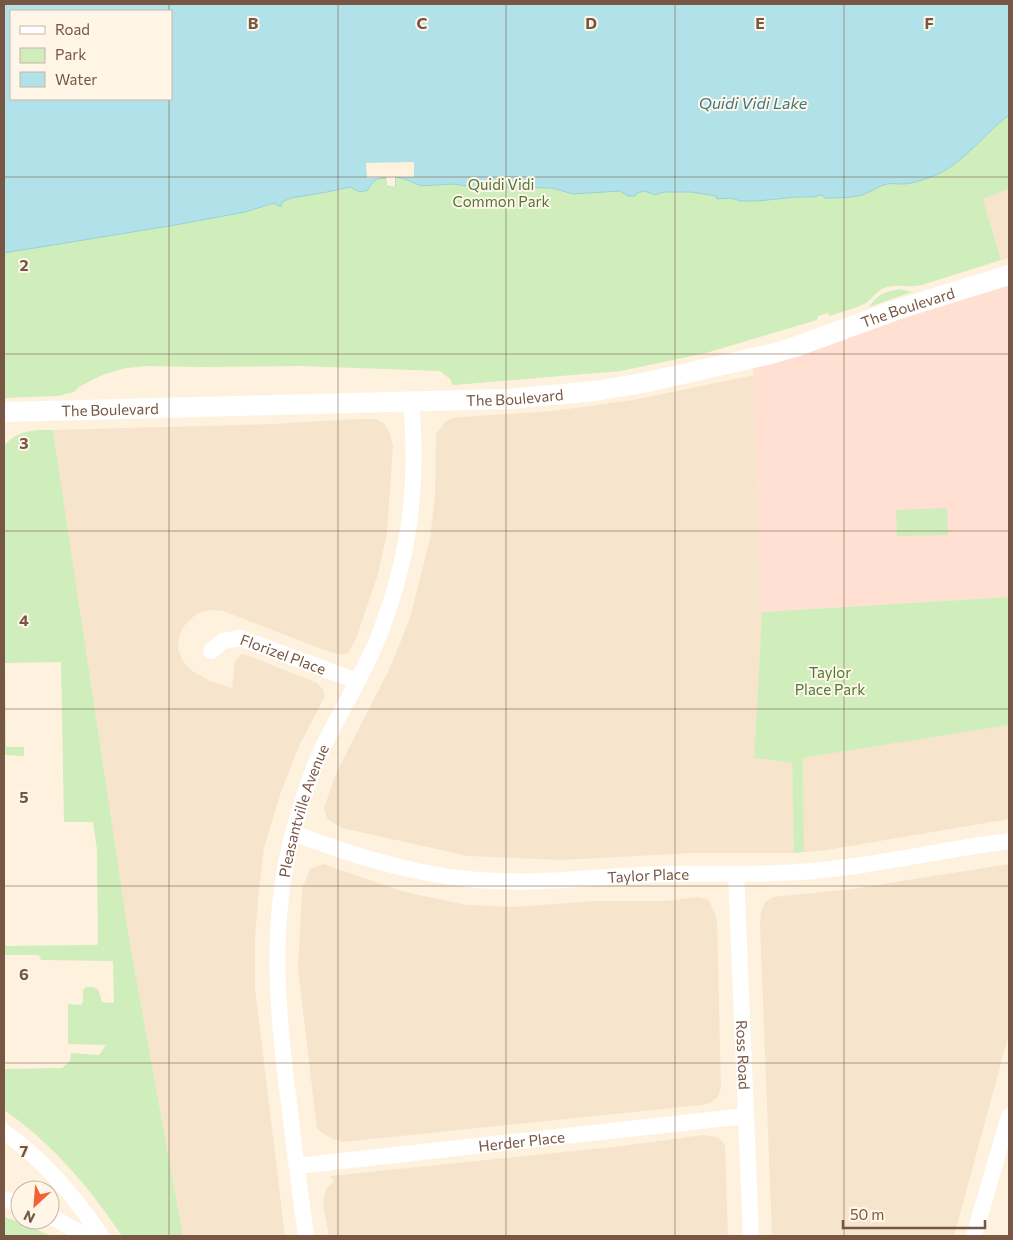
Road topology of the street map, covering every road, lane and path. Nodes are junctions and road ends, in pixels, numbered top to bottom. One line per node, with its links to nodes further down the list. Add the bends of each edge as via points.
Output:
1 (1009, 275): 2 (street, The Boulevard, via 907,306 771,354 643,383 549,396)
2 (411, 402): 3 (street, The Boulevard); 5 (street, Pleasantville Avenue, via 415,475 407,539 389,610)
3 (4, 412)
4 (211, 651): 5 (street, Florizel Place, via 223,641 240,638)
5 (357, 681): 6 (street, Pleasantville Avenue, via 311,777)
6 (293, 833): 8 (street, Taylor Place, via 337,850 421,872 469,879 523,882 664,874); 12 (street, Pleasantville Avenue, via 282,884 276,942 283,1060)
7 (1009, 841): 8 (street, Taylor Place, via 801,872)
8 (736, 874): 9 (street, Ross Road)
9 (746, 1116): 12 (street, Herder Place); 17 (street, Ross Road)
10 (1009, 1116): 18 (street)
11 (4, 1132): 15 (street, via 37,1158 71,1193)
12 (297, 1166): 16 (street, Pleasantville Avenue)
13 (60, 1222): 14 (street)
14 (86, 1236)
15 (101, 1236)
16 (306, 1236)
17 (751, 1236)
18 (974, 1236)

